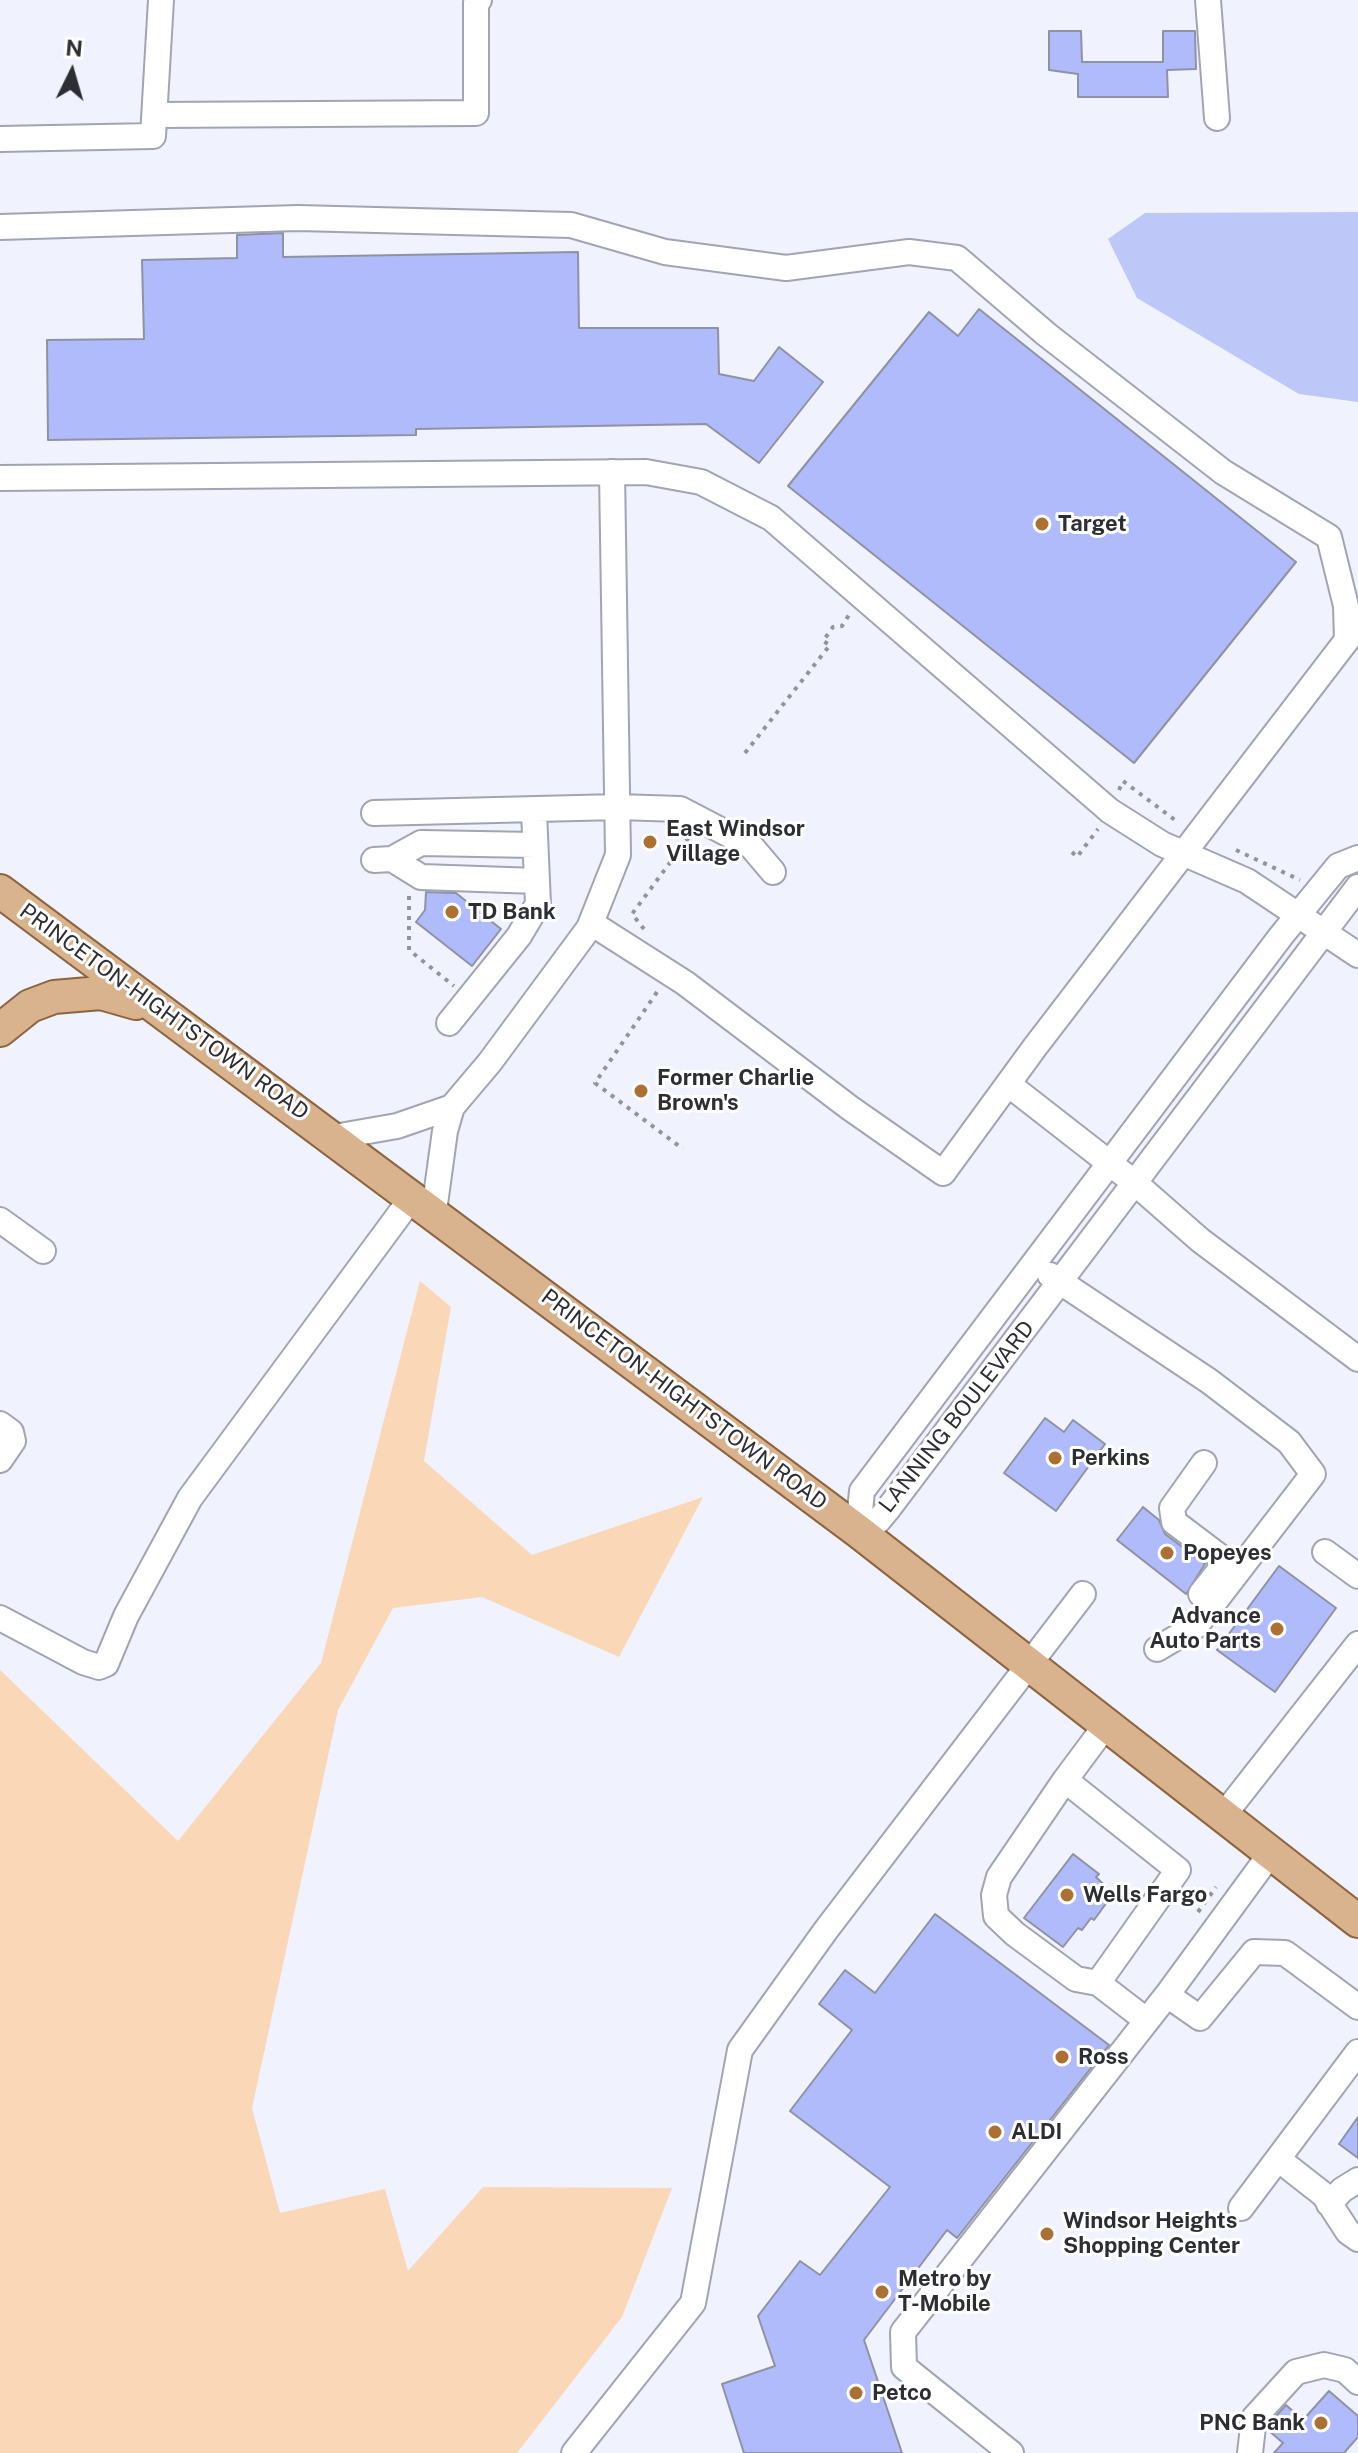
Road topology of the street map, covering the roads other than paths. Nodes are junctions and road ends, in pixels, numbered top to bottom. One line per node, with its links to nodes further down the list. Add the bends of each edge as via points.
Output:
1 (161, 0): 5 (street)
2 (479, 0): 5 (street, via 476,113)
3 (1208, 0): 4 (street)
4 (1217, 118)
5 (155, 126): 6 (street)
6 (0, 139)
7 (0, 227): 13 (street, via 298,218 571,225 665,252 786,268 909,252 957,258 1223,472 1329,537 1346,606 1347,640)
8 (612, 472): 9 (street); 10 (street); 13 (street, via 701,482 771,518 1110,811)
9 (0, 478)
10 (618, 807): 11 (street); 16 (street, via 680,809 751,846); 20 (street, via 618,855)
11 (534, 812): 12 (street); 15 (street)
12 (374, 813)
13 (1184, 853): 19 (street, via 1247,881); 26 (street)
14 (1358, 858): 19 (street, LANNING BOULEVARD, via 1338,866)
15 (536, 863): 15 (street, via 421,877 383,859 421,843); 24 (street, via 538,904)
16 (773, 872)
17 (1358, 887): 21 (street, LANNING BOULEVARD)
18 (0, 891): 23 (main road, PRINCETON-HIGHTSTOWN ROAD)
19 (1300, 915): 21 (street); 29 (street, LANNING BOULEVARD)
20 (591, 923): 26 (street, via 670,974 943,1173); 27 (street)
21 (1326, 933): 22 (street); 30 (street, LANNING BOULEVARD)
22 (1358, 955)
23 (168, 1019): 25 (main road, via 128,999 76,993 30,1006); 28 (main road, PRINCETON-HIGHTSTOWN ROAD)
24 (449, 1023)
25 (0, 1030)
26 (1008, 1084): 29 (street)
27 (452, 1107): 28 (street, via 397,1126); 31 (street)
28 (334, 1137): 31 (main road, PRINCETON-HIGHTSTOWN ROAD)
29 (1111, 1164): 30 (street); 34 (street, LANNING BOULEVARD)
30 (1135, 1183): 35 (street, LANNING BOULEVARD); 36 (street, via 1200,1240)
31 (424, 1204): 40 (main road, PRINCETON-HIGHTSTOWN ROAD); 44 (street, via 190,1498 106,1664 83,1662)
32 (0, 1220): 33 (street)
33 (43, 1251)
34 (1035, 1264): 35 (street); 40 (street, LANNING BOULEVARD, via 862,1491)
35 (1061, 1283): 39 (street, via 1209,1381 1289,1442 1313,1474 1196,1626 1157,1649 1220,1570 1223,1559 1174,1522 1172,1508); 40 (street, LANNING BOULEVARD, via 888,1509)
36 (1358, 1359)
37 (0, 1424): 38 (street, via 13,1441)
38 (0, 1460)
39 (1204, 1463)
40 (858, 1531): 46 (main road, PRINCETON-HIGHTSTOWN ROAD)
41 (1325, 1552): 42 (street)
42 (1358, 1576)
43 (1083, 1594): 46 (street)
44 (0, 1618)
45 (1358, 1644): 49 (street)
46 (1030, 1667): 47 (main road, PRINCETON-HIGHTSTOWN ROAD); 63 (street, via 740,2050 693,2303)
47 (1106, 1725): 48 (street); 49 (main road, PRINCETON-HIGHTSTOWN ROAD)
48 (1065, 1780): 52 (street, via 999,1877 996,1916 1076,1979); 52 (street, via 1178,1870)
49 (1223, 1816): 50 (main road, PRINCETON-HIGHTSTOWN ROAD)
50 (1271, 1853): 51 (main road, PRINCETON-HIGHTSTOWN ROAD); 53 (street)
51 (1358, 1921)
52 (1098, 1983): 55 (street)
53 (1167, 1995): 54 (street, via 1200,2018 1254,1952 1285,1953); 55 (street)
54 (1358, 2007)
55 (1146, 2020): 64 (street, via 903,2332 904,2367)
56 (1358, 2052): 57 (street)
57 (1278, 2159): 59 (street); 60 (street)
58 (1358, 2180): 59 (street)
59 (1329, 2204): 61 (street)
60 (1241, 2208)
61 (1356, 2238)
62 (1358, 2382): 65 (street, via 1345,2370 1324,2365 1296,2372 1254,2418)
63 (574, 2453)
64 (1011, 2453)
65 (1250, 2453)

